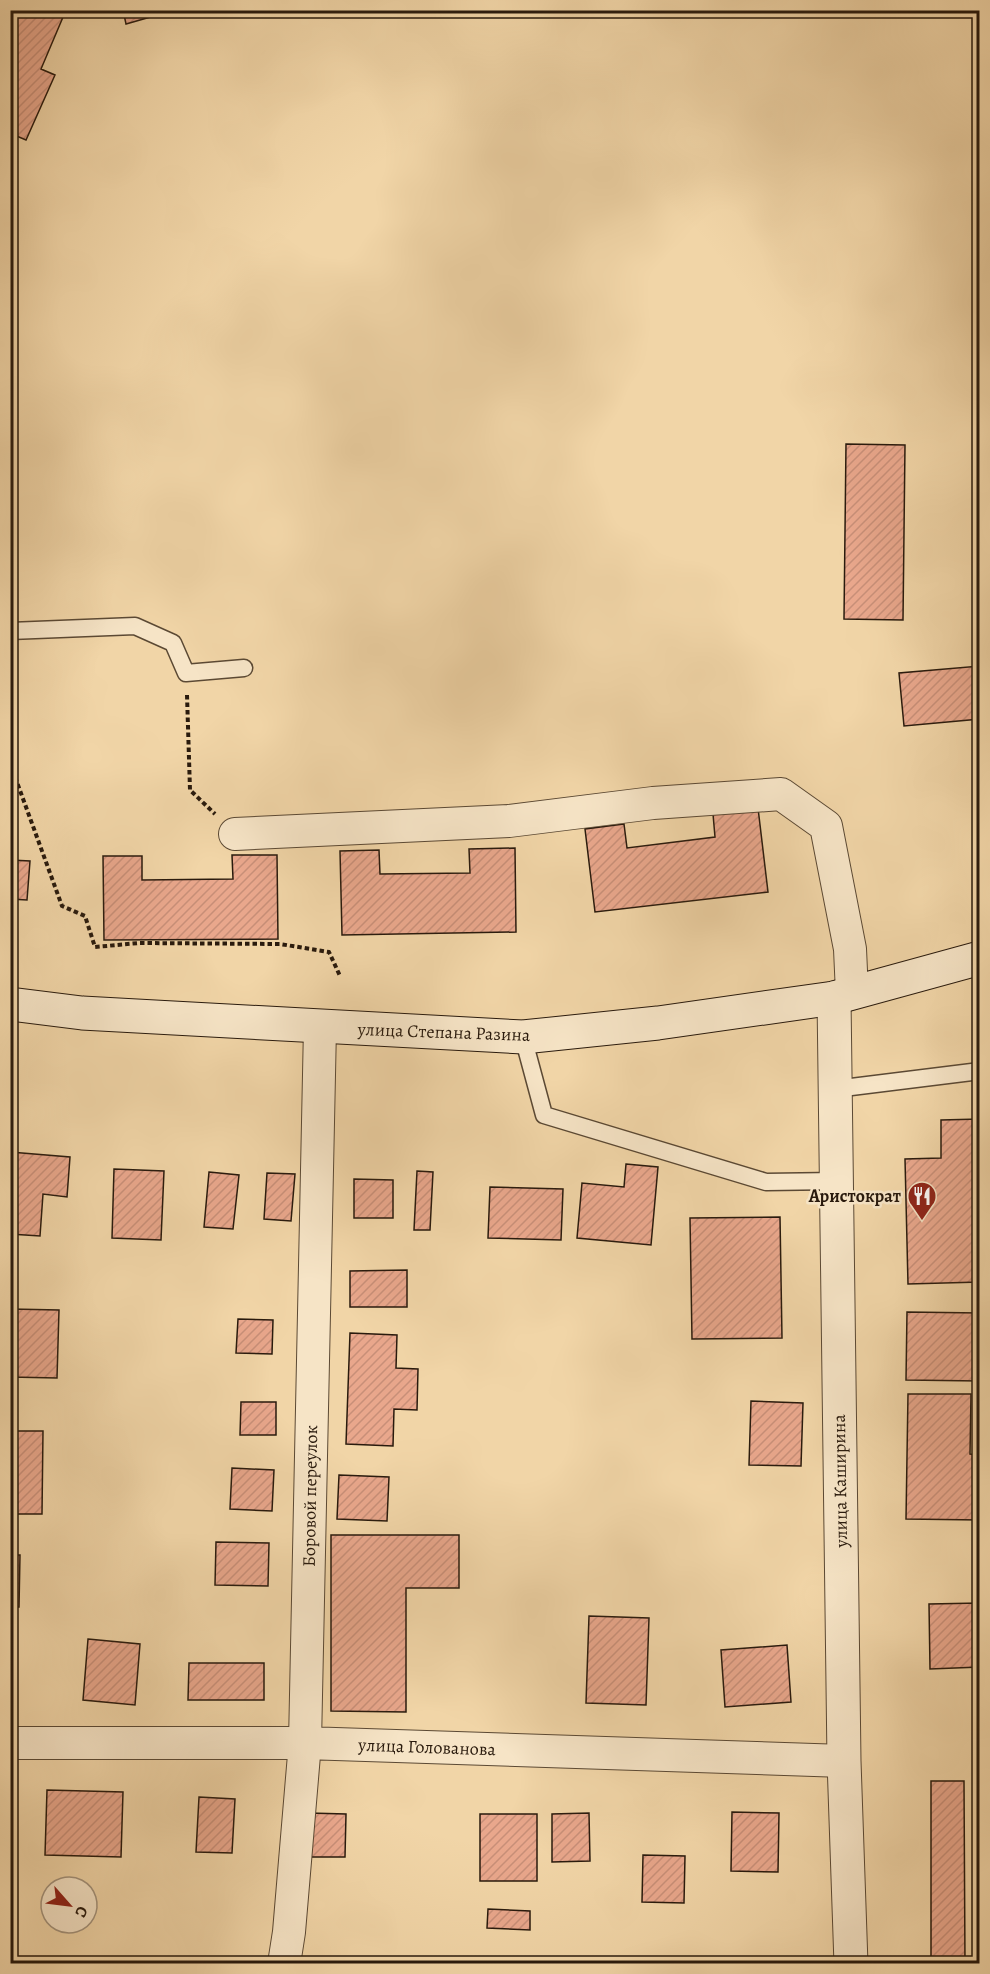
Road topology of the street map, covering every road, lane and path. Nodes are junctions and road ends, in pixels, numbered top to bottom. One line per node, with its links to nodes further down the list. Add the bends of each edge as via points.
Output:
1 (10, 631): 3 (lane, via 135,626 173,643)
2 (244, 668): 3 (lane)
3 (186, 673): 5 (path, via 190,790)
4 (10, 764): 7 (path, via 62,906 85,916 95,947 139,943 280,944 329,952)
5 (235, 834): 8 (street, via 509,821 653,803 781,794 826,826 850,949)
6 (980, 958): 8 (street, улица Степана Разина)
7 (340, 976)
8 (843, 996): 11 (street, улица Степана Разина, via 658,1023); 13 (street, улица Каширина)
9 (10, 1005): 10 (street, улица Степана Разина)
10 (320, 1027): 11 (street, улица Степана Разина); 16 (street, Боровой переулок)
11 (523, 1037): 14 (lane, via 544,1115 766,1182)
12 (980, 1071): 13 (lane)
13 (835, 1089): 14 (street, улица Каширина)
14 (836, 1180): 17 (street, улица Каширина)
15 (10, 1743): 16 (street, улица Голованова)
16 (305, 1743): 17 (street, улица Голованова); 18 (street, Боровой переулок)
17 (844, 1761): 19 (street, улица Каширина)
18 (284, 1964)
19 (850, 1964)

